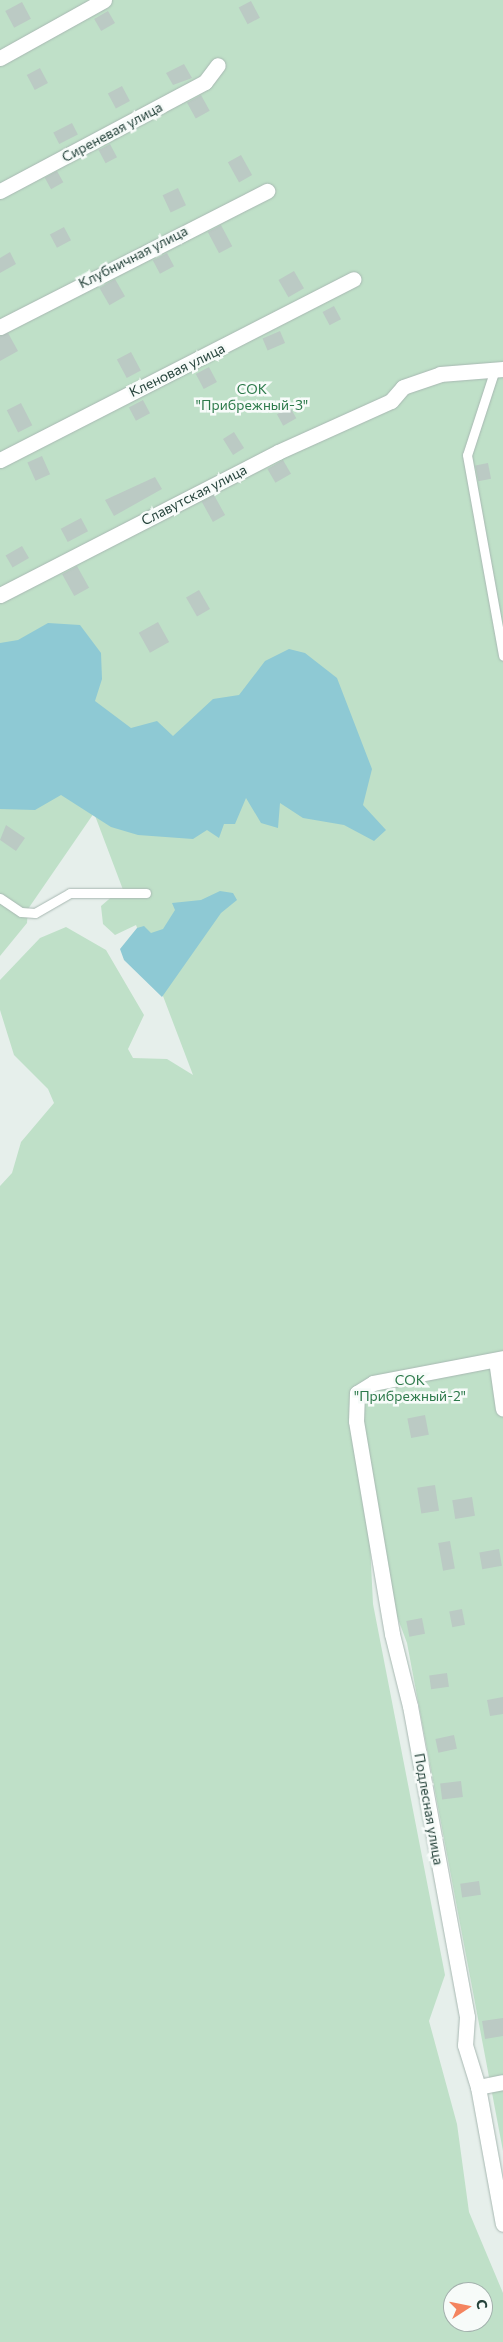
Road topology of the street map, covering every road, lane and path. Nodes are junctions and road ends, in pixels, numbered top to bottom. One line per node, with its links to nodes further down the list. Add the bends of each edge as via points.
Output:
1 (104, 0): 2 (street)
2 (0, 58)
3 (218, 65): 4 (street, Сиреневая улица, via 205,82)
4 (0, 191)
5 (267, 191): 7 (street, Клубничная улица)
6 (353, 279): 9 (street, Кленовая улица)
7 (0, 327)
8 (499, 369): 10 (street, Славутская улица, via 440,374 403,387 391,401 278,452); 11 (lane, via 466,455)
9 (0, 460)
10 (0, 595)
11 (503, 656)
12 (146, 892): 13 (lane, via 70,893 35,912 21,912)
13 (0, 898)
14 (500, 1359): 15 (street); 17 (street, Подлесная улица, via 373,1383 357,1393 356,1422 392,1634 410,1706 467,2017 465,2045)
15 (503, 1409)
16 (503, 2082): 17 (street)
17 (478, 2087): 18 (street, Подлесная улица)
18 (503, 2224)

